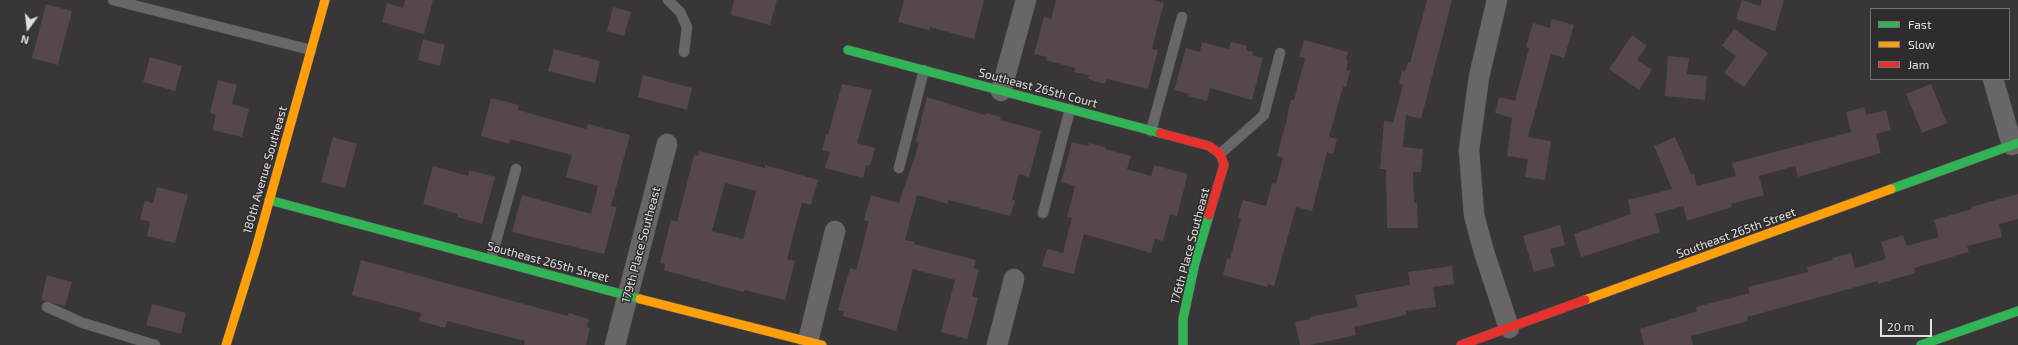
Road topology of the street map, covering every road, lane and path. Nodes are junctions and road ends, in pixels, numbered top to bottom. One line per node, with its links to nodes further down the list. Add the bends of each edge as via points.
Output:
1 (113, 0): 7 (lane)
2 (325, 0): 7 (main road, 180th Avenue Southeast)
3 (668, 0): 9 (lane, via 680,12 687,28)
4 (1026, 0): 13 (street)
5 (1497, 0): 29 (street, via 1479,76 1469,150 1474,215)
6 (1182, 17): 15 (lane)
7 (311, 50): 21 (main road, 180th Avenue Southeast)
8 (848, 50): 11 (main road, Southeast 265th Court)
9 (684, 52)
10 (1280, 53): 18 (lane, via 1264,115)
11 (924, 70): 13 (main road, Southeast 265th Court); 19 (lane)
12 (1993, 80): 17 (street)
13 (1001, 91): 14 (main road, Southeast 265th Court)
14 (1070, 109): 15 (main road, Southeast 265th Court); 22 (lane)
15 (1151, 131): 18 (main road, Southeast 265th Court, via 1209,146)
16 (667, 144): 26 (street, 179th Place Southeast)
17 (2015, 144): 29 (main road, Southeast 265th Street)
18 (1220, 154): 35 (main road, 176th Place Southeast, via 1224,165 1195,264 1183,319)
19 (899, 168)
20 (516, 169): 24 (lane)
21 (269, 200): 24 (main road, Southeast 265th Street); 32 (main road, 180th Avenue Southeast)
22 (1044, 213)
23 (835, 231): 30 (street)
24 (491, 259): 26 (main road, Southeast 265th Street)
25 (1014, 279): 34 (street)
26 (628, 296): 30 (main road, Southeast 265th Street); 33 (street, 179th Place Southeast)
27 (47, 307): 31 (lane, via 83,323)
28 (2018, 311): 37 (main road)
29 (1509, 328): 36 (main road, Southeast 265th Street)
30 (815, 343)
31 (155, 345)
32 (226, 345)
33 (615, 345)
34 (997, 345)
35 (1183, 345)
36 (1461, 345)
37 (1921, 345)

